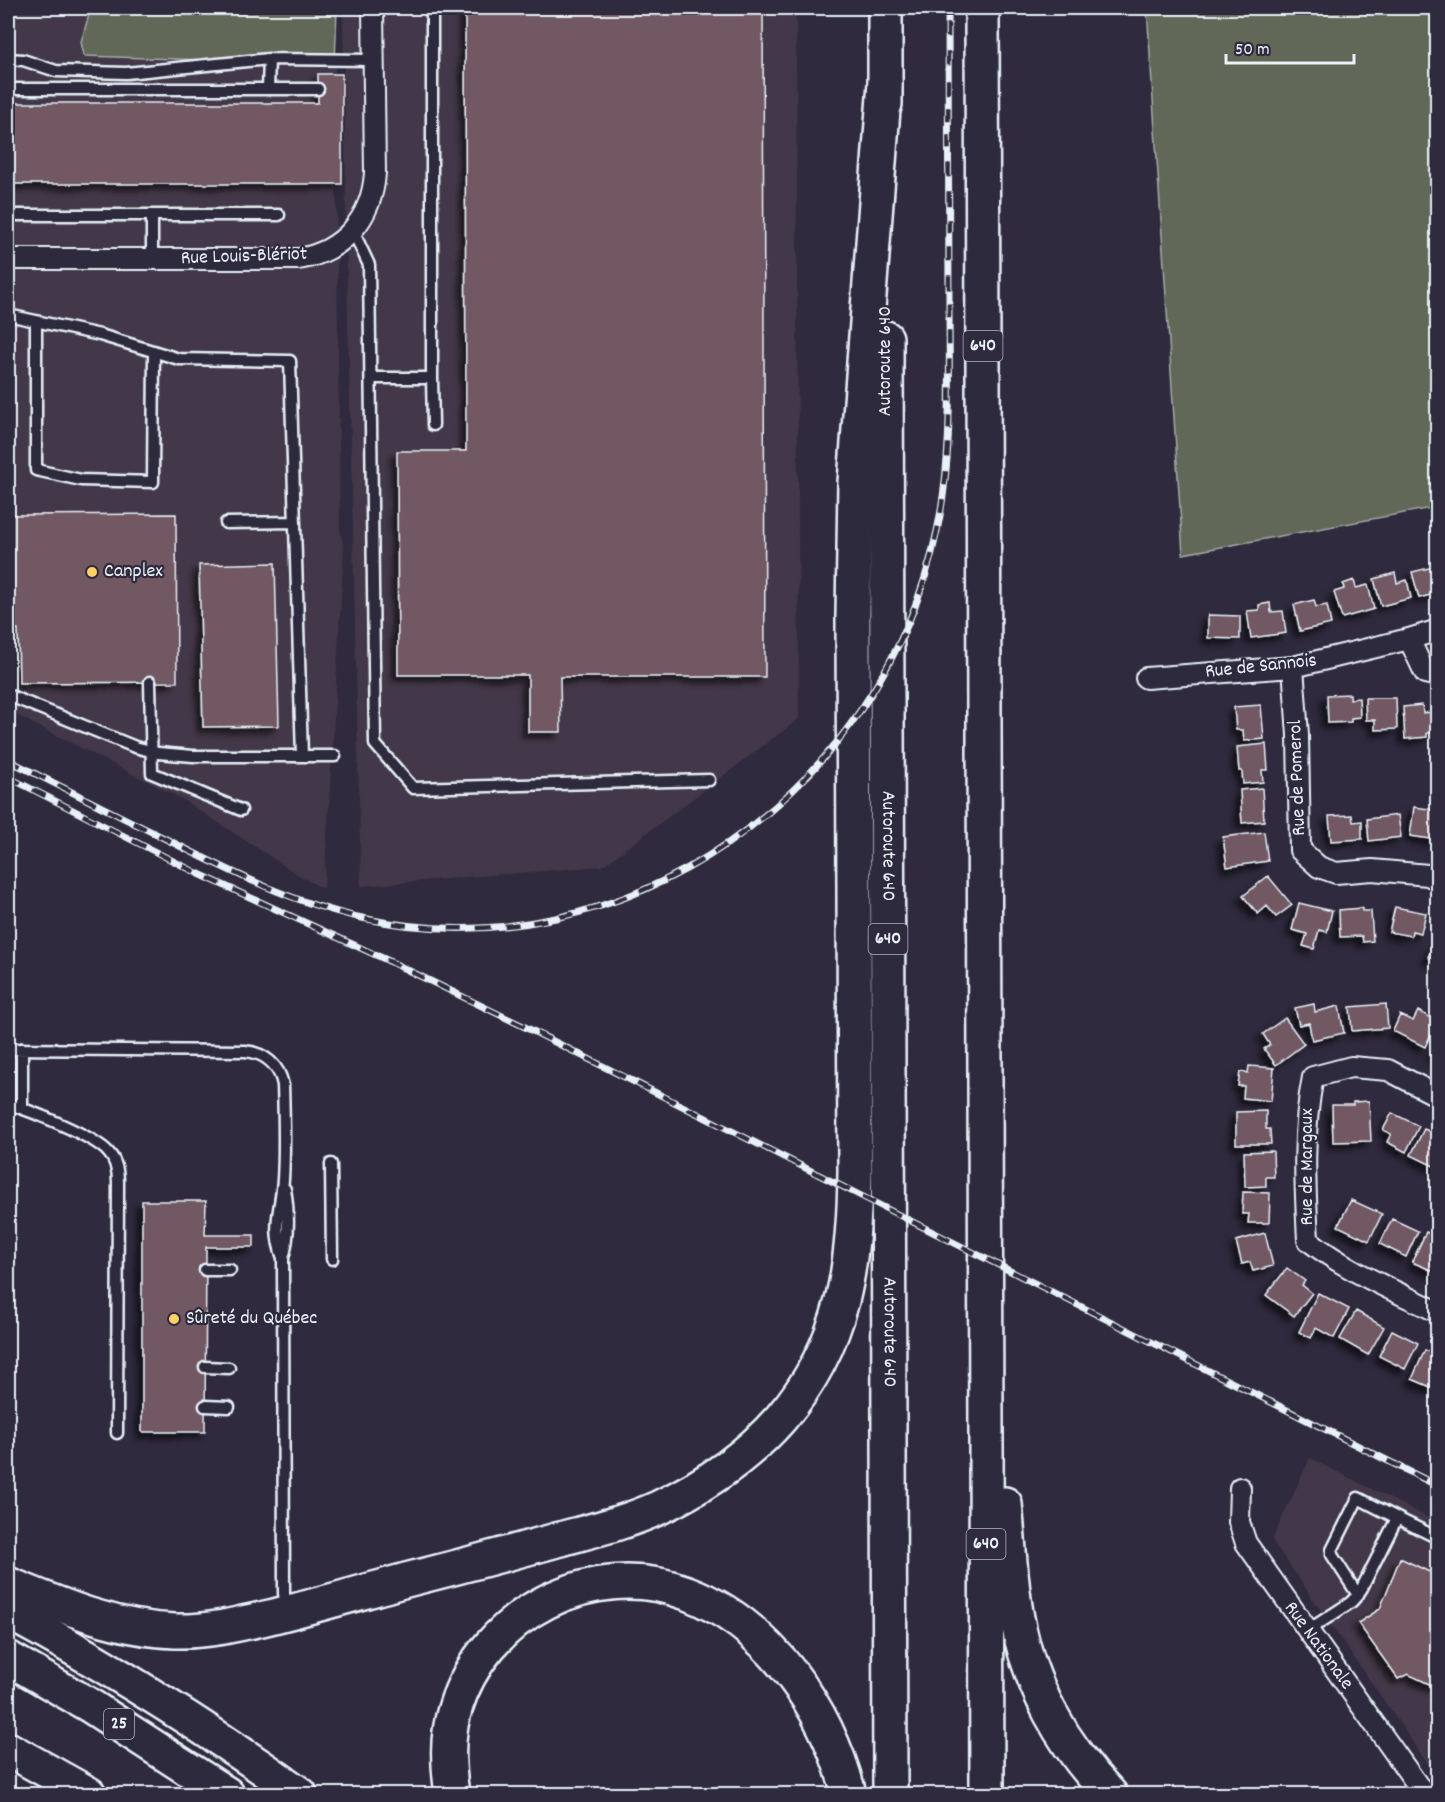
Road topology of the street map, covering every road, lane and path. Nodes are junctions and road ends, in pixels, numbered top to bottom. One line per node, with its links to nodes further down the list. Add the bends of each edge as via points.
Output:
1 (372, 8): 7 (street, Rue Louis-Blériot)
2 (432, 8): 24 (lane)
3 (885, 8): 9 (highway, Autoroute 640 / 640)
4 (982, 8): 50 (highway, 640)
5 (8, 59): 8 (lane)
6 (269, 59): 7 (lane); 8 (lane, via 126,73); 12 (lane)
7 (373, 60): 17 (street, Rue Louis-Blériot, via 374,182 368,208)
8 (56, 71): 11 (lane)
9 (885, 82): 63 (highway, via 855,482 855,1202 849,1274 834,1327 817,1364 781,1417 737,1460 688,1493 593,1530); 72 (highway, Autoroute 640 / 640)
10 (8, 89): 11 (lane)
11 (56, 89): 12 (lane)
12 (268, 89): 13 (lane)
13 (318, 89)
14 (8, 215): 15 (lane)
15 (152, 215): 16 (lane); 19 (lane)
16 (279, 215)
17 (353, 231): 19 (street, Rue Louis-Blériot, via 332,248 298,259); 23 (lane, via 369,264)
18 (8, 259): 19 (street, Rue Louis-Blériot)
19 (152, 259)
20 (8, 315): 21 (lane)
21 (36, 321): 22 (lane); 22 (lane, via 36,470 81,480 153,482)
22 (154, 351): 26 (lane, via 179,359 290,361)
23 (371, 378): 24 (lane); 38 (lane, via 375,744 413,788)
24 (432, 378): 25 (lane)
25 (434, 425)
26 (295, 522): 27 (lane); 36 (lane)
27 (226, 523)
28 (1437, 630): 29 (street, Rue de Sannois)
29 (1409, 639): 30 (street, Rue de Sannois); 31 (street, via 1425,673)
30 (1293, 668): 32 (street, Rue de Sannois); 40 (street, Rue de Pomerol, via 1300,850 1319,867 1336,873 1372,870 1428,875)
31 (1437, 676)
32 (1146, 678)
33 (150, 682): 35 (lane)
34 (8, 695): 35 (lane)
35 (151, 751): 36 (lane, via 193,756); 39 (lane, via 152,773)
36 (302, 756): 37 (lane)
37 (335, 756)
38 (709, 780)
39 (241, 810)
40 (1437, 880)
41 (8, 1049): 42 (lane)
42 (22, 1049): 45 (lane); 63 (lane, via 245,1051 262,1056 276,1068 283,1084 283,1180 277,1242 283,1258)
43 (1437, 1096): 51 (street, Rue de Margaux, via 1388,1070 1351,1067 1313,1077 1306,1111 1305,1181 1308,1240 1356,1272)
44 (8, 1104): 45 (lane)
45 (22, 1108): 56 (lane, via 94,1141 109,1152 116,1165)
46 (331, 1164): 47 (lane)
47 (332, 1259)
48 (205, 1270): 49 (lane)
49 (231, 1270)
50 (985, 1293): 73 (highway, 640); 74 (highway, via 1013,1593 1022,1644 1037,1685 1064,1736 1083,1765)
51 (1437, 1312)
52 (205, 1367): 53 (lane)
53 (229, 1368)
54 (205, 1406): 55 (lane)
55 (229, 1407)
56 (117, 1433)
57 (1240, 1488): 64 (street, Rue Nationale, via 1241,1532)
58 (1397, 1518): 59 (lane); 61 (lane); 61 (lane, via 1358,1498 1332,1550 1332,1556)
59 (1437, 1538)
60 (8, 1584): 63 (highway, via 100,1619 155,1629 218,1628)
61 (1358, 1595): 64 (lane)
62 (8, 1612): 69 (highway, via 148,1693)
63 (287, 1613)
64 (1307, 1631): 75 (street, Rue Nationale)
65 (8, 1658): 68 (highway, 25)
66 (8, 1749): 67 (highway)
67 (89, 1794)
68 (227, 1794)
69 (300, 1794)
70 (452, 1794): 71 (highway, via 448,1751 454,1710 483,1652 506,1628 543,1602 572,1590 621,1582 653,1584 704,1600 762,1642 819,1716 835,1747)
71 (849, 1794)
72 (890, 1794)
73 (987, 1794)
74 (1110, 1794)
75 (1424, 1794)

